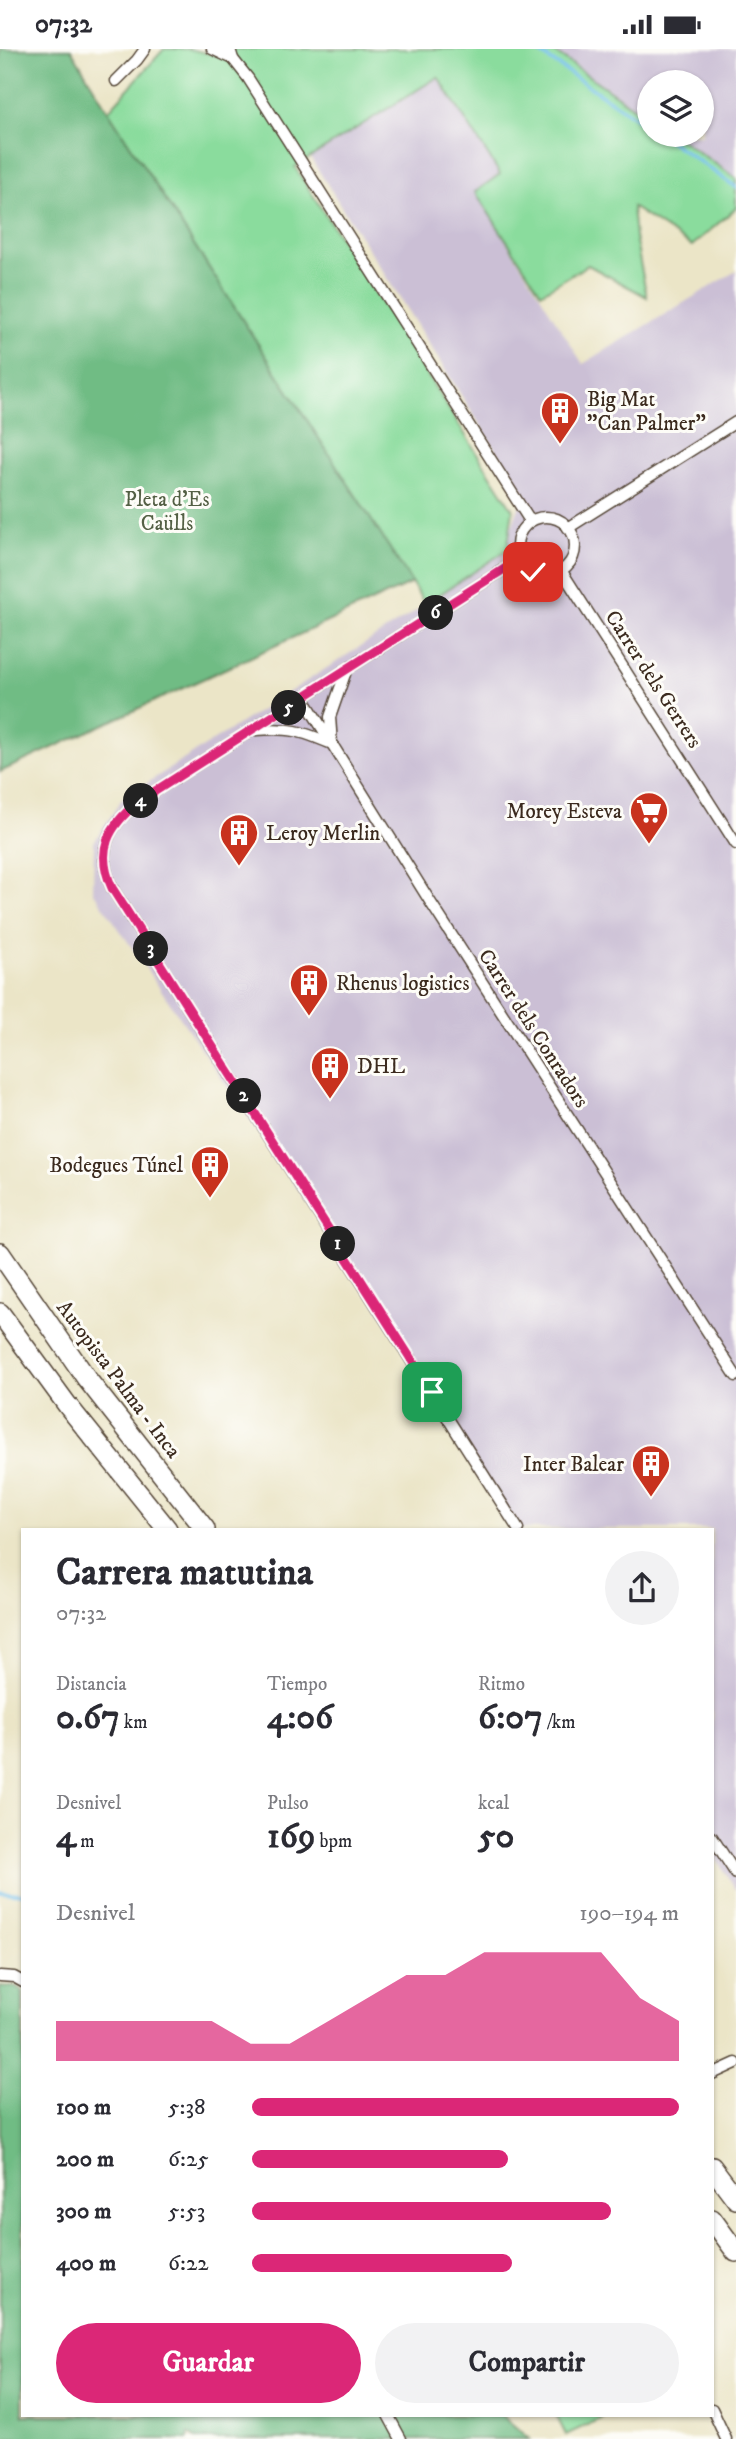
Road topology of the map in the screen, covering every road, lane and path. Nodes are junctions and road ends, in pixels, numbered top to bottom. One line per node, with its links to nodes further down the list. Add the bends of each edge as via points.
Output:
1 (145, 49): 4 (street)
2 (212, 49): 3 (street)
3 (231, 54): 6 (street)
4 (116, 81)
5 (736, 422): 7 (street)
6 (530, 521): 7 (street, via 555,518); 8 (street, via 519,534)
7 (568, 528): 9 (street, via 575,546)
8 (520, 559): 9 (street, via 543,575); 10 (street)
9 (561, 571): 14 (street, Carrer dels Gerrers)
10 (346, 671): 11 (street); 13 (street, via 330,717)
11 (303, 699): 12 (street); 13 (street, Carrer dels Conradors)
12 (253, 730): 13 (street, via 299,730); 20 (street, via 120,817 104,851 104,870)
13 (332, 744): 17 (street, Carrer dels Conradors)
14 (736, 844)
15 (0, 1253): 19 (highway, Autopista Palma - Inca, via 87,1379)
16 (0, 1313): 18 (highway)
17 (736, 1375)
18 (166, 1528)
19 (204, 1528)
20 (517, 1528)
21 (714, 1840): 22 (street)
22 (736, 1874)
23 (0, 1976): 24 (street)
24 (21, 1981)
25 (736, 2063): 26 (street)
26 (714, 2073)
27 (714, 2170): 28 (highway)
28 (736, 2199)
29 (714, 2222): 30 (highway)
30 (736, 2252)
31 (714, 2413): 34 (street)
32 (389, 2417): 33 (street)
33 (401, 2439)
34 (726, 2439)

